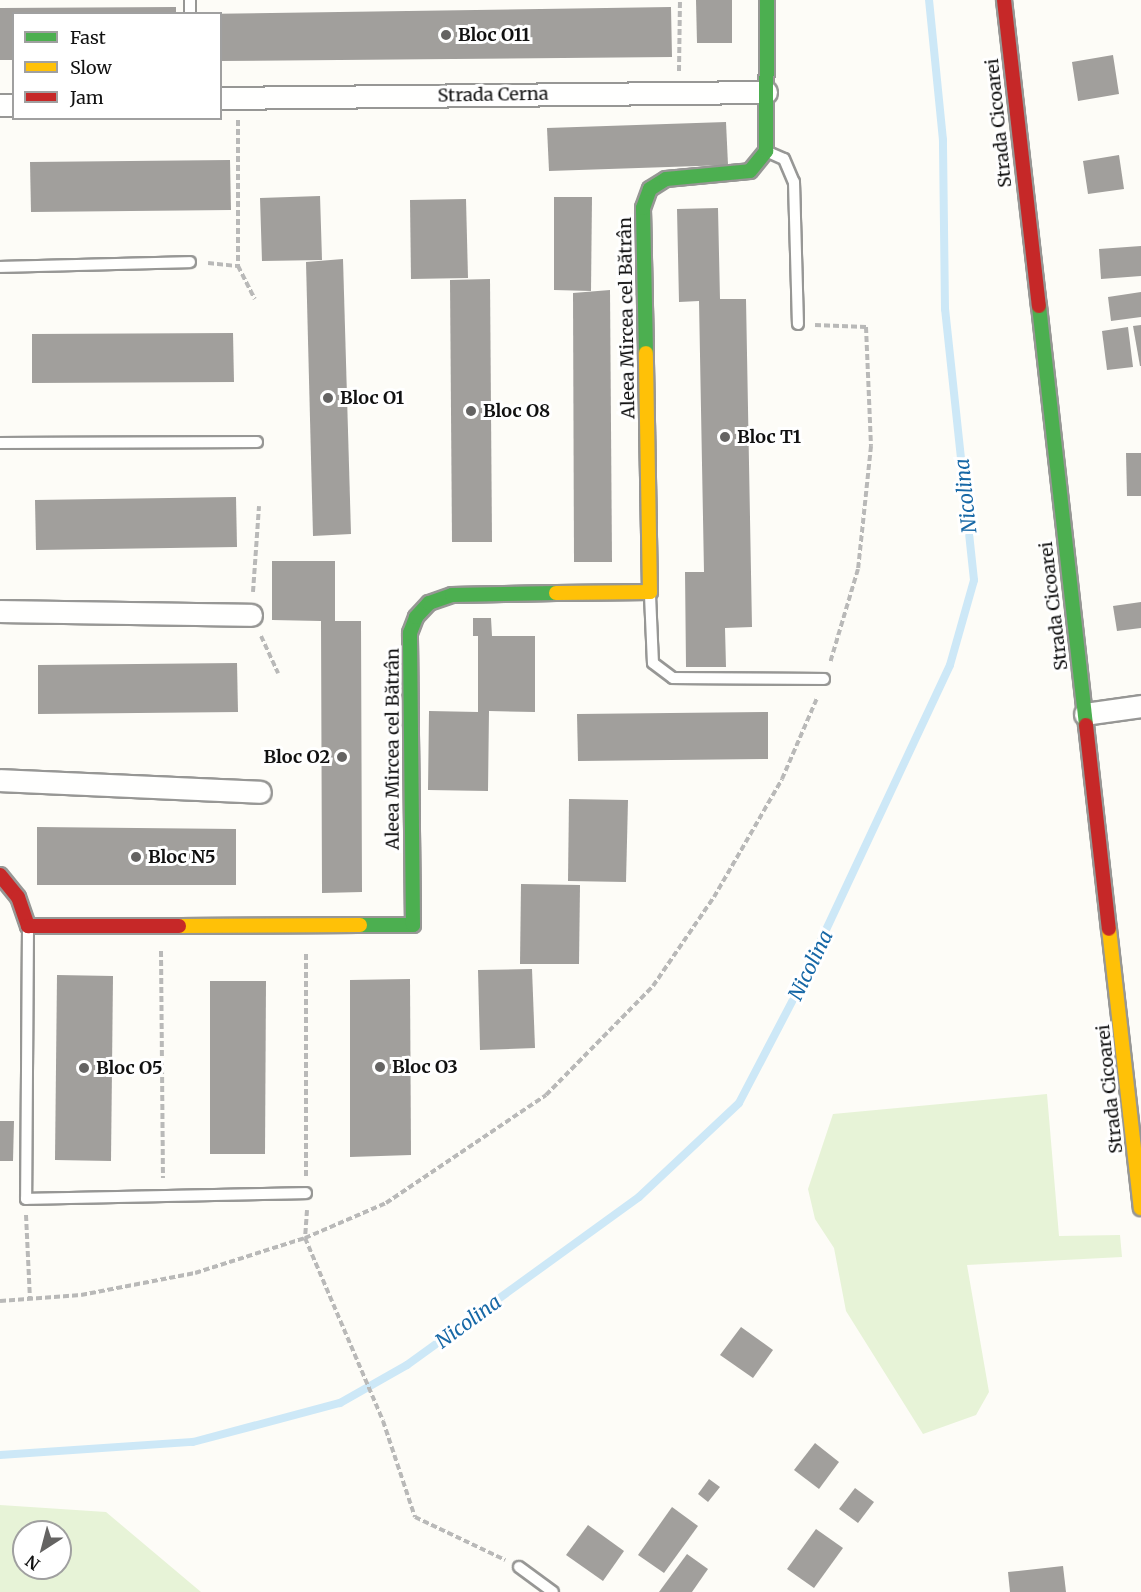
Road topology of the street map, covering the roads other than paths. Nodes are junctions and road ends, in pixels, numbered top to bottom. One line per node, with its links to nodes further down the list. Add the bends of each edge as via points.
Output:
1 (768, 0): 3 (street)
2 (1004, 0): 16 (street, Strada Cicoarei)
3 (766, 92): 4 (street, Strada Cerna); 5 (street)
4 (229, 98)
5 (766, 151): 8 (lane, via 784,159 794,182); 11 (street, Aleea Mircea cel Bătrân, via 750,171 666,179 650,189 643,208)
6 (190, 261): 7 (lane)
7 (0, 267)
8 (798, 324)
9 (257, 442): 10 (lane)
10 (0, 443)
11 (650, 592): 14 (lane, via 653,663 673,678); 20 (street, Aleea Mircea cel Bătrân, via 452,595 429,603 410,633 412,926)
12 (0, 611): 13 (street)
13 (251, 615)
14 (824, 679)
15 (1141, 706): 16 (street)
16 (1085, 714): 22 (street, Strada Cicoarei)
17 (0, 780): 18 (street)
18 (260, 792)
19 (0, 875): 20 (street, via 18,897)
20 (28, 926): 21 (lane, via 26,1200)
21 (306, 1193)
22 (1141, 1208)
23 (519, 1567): 24 (lane)
24 (553, 1592)

